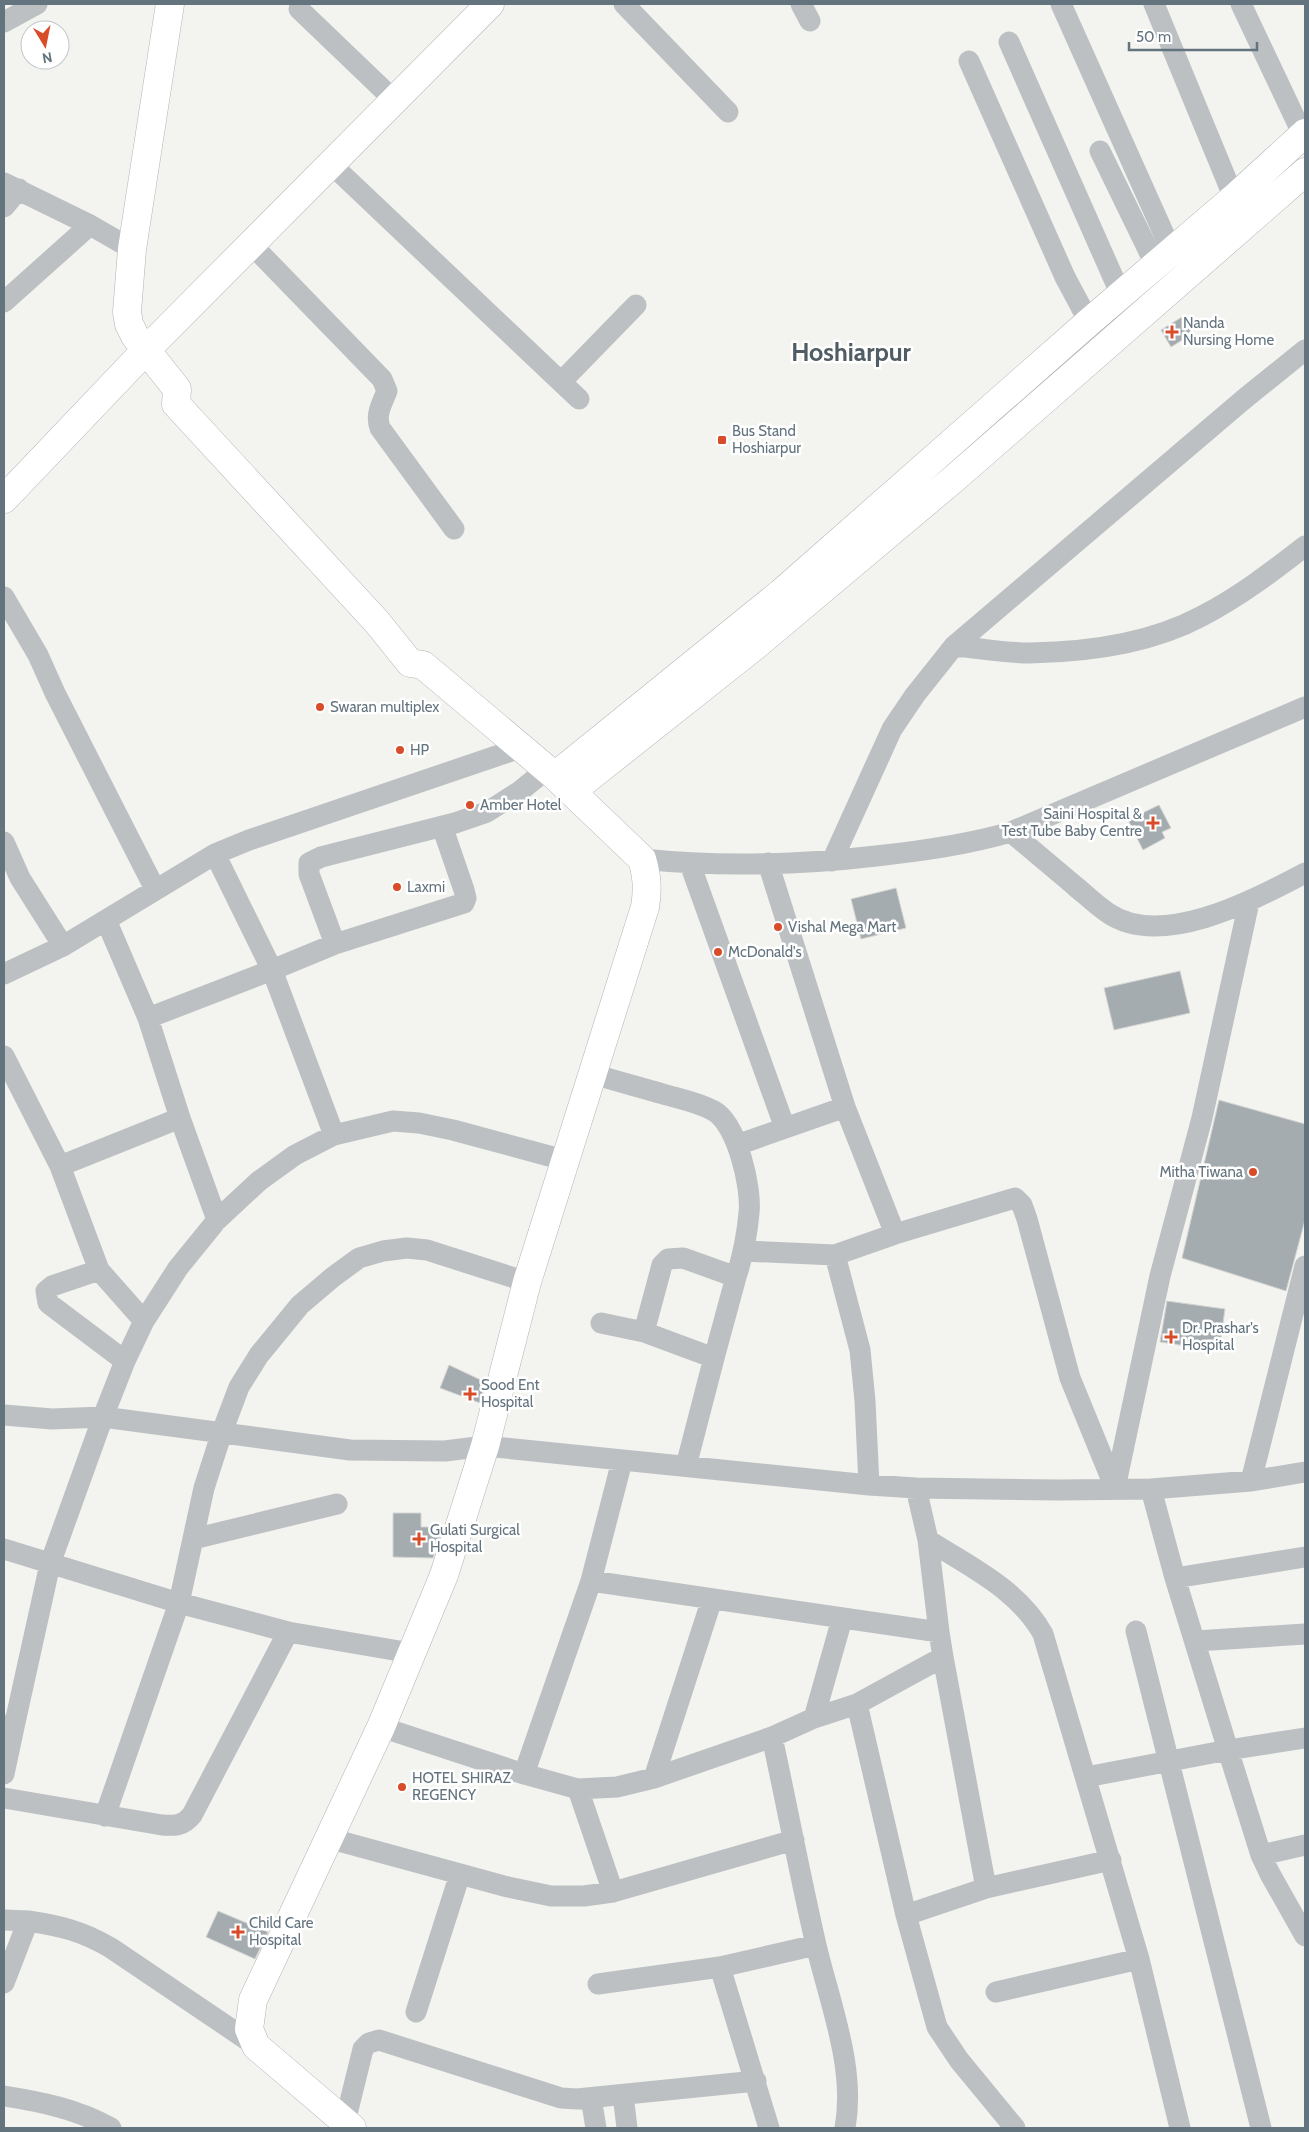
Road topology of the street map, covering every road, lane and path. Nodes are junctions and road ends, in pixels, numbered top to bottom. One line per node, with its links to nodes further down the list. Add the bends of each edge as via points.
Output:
1 (37, 4): 9 (street)
2 (170, 4): 23 (main road)
3 (490, 4): 12 (main road)
4 (624, 4): 13 (street)
5 (1061, 4): 24 (street)
6 (1154, 4): 19 (street)
7 (1241, 4): 14 (street)
8 (299, 9): 12 (street)
9 (4, 22)
10 (1009, 42): 25 (street)
11 (969, 60): 28 (street, via 1065,277)
12 (394, 100): 16 (main road)
13 (728, 112)
14 (1304, 134): 19 (main road)
15 (1100, 150): 24 (street)
16 (330, 163): 22 (main road); 31 (street)
17 (1305, 172): 38 (main road, via 956,477 755,646)
18 (12, 186): 20 (street); 21 (street)
19 (1234, 198): 24 (main road)
20 (4, 207)
21 (90, 225): 23 (street); 26 (street)
22 (252, 245): 29 (main road); 34 (street, via 382,379 387,391 378,411 380,428)
23 (132, 249): 29 (main road, via 127,312 129,324)
24 (1164, 259): 25 (main road)
25 (1121, 295): 28 (main road)
26 (4, 302)
27 (636, 305): 31 (street)
28 (1089, 322): 38 (main road, via 781,592)
29 (146, 350): 33 (main road); 40 (main road, via 177,389 176,404 377,622 410,663 423,665)
30 (1305, 350): 37 (street)
31 (561, 382): 32 (street)
32 (579, 399)
33 (4, 499)
34 (454, 530)
35 (1305, 546): 37 (street, via 1202,617 1129,643 1091,650 1027,653)
36 (4, 597): 52 (street, via 38,654)
37 (954, 646): 47 (street, via 892,729)
38 (676, 694): 41 (main road)
39 (1305, 708): 43 (street)
40 (520, 748): 41 (main road); 45 (street)
41 (558, 779): 42 (street, via 520,791 487,812); 46 (main road)
42 (442, 826): 55 (street, via 464,890 464,903); 55 (street, via 320,857 309,863 309,874)
43 (1011, 832): 47 (street, via 938,849); 53 (street, via 1108,914 1133,924 1164,926 1202,918)
44 (4, 842): 51 (street)
45 (215, 854): 52 (street); 57 (street)
46 (642, 859): 49 (street); 61 (main road, via 647,875 645,907)
47 (832, 861): 48 (street)
48 (768, 863): 49 (street); 62 (street)
49 (690, 864): 64 (street)
50 (1305, 874): 53 (street)
51 (12, 882): 56 (street)
52 (155, 889): 54 (street)
53 (1249, 902): 92 (street, via 1202,1118 1160,1276)
54 (106, 920): 56 (street); 59 (street)
55 (335, 944): 57 (street)
56 (63, 946): 58 (street)
57 (272, 970): 59 (street); 65 (street)
58 (4, 974)
59 (148, 1018): 63 (street)
60 (4, 1056): 68 (street)
61 (592, 1074): 66 (street, via 696,1103 716,1112 726,1122); 67 (main road)
62 (845, 1107): 64 (street); 70 (street)
63 (180, 1118): 68 (street); 69 (street)
64 (785, 1128): 66 (street)
65 (334, 1135): 67 (street, via 393,1121 419,1123); 69 (street, via 295,1155 258,1181)
66 (737, 1145): 71 (street, via 750,1211)
67 (564, 1160): 76 (main road)
68 (60, 1166): 74 (street)
69 (217, 1220): 77 (street, via 178,1268)
70 (895, 1234): 72 (street); 92 (street, via 1015,1198 1022,1205 1070,1378)
71 (744, 1252): 72 (street); 75 (street)
72 (835, 1255): 90 (street, via 862,1365)
73 (1305, 1266): 89 (street)
74 (99, 1270): 77 (street); 81 (street, via 52,1286 45,1297 48,1303)
75 (736, 1277): 79 (street, via 683,1258 668,1259 662,1265); 80 (street)
76 (527, 1282): 84 (street, via 427,1250 407,1248 358,1258 300,1305 259,1354 240,1387); 85 (main road)
77 (144, 1321): 81 (street)
78 (602, 1323): 79 (street)
79 (644, 1332): 80 (street)
80 (714, 1358): 87 (street)
81 (125, 1361): 83 (street)
82 (4, 1415): 83 (street, via 52,1419)
83 (103, 1417): 84 (street); 99 (street)
84 (222, 1432): 85 (street, via 350,1450 445,1451); 95 (street, via 204,1488)
85 (486, 1446): 86 (street); 110 (main road, via 444,1575)
86 (622, 1461): 87 (street); 101 (street)
87 (686, 1466): 90 (street)
88 (1305, 1472): 89 (street)
89 (1251, 1481): 93 (street)
90 (869, 1485): 91 (street)
91 (916, 1488): 92 (street); 96 (street)
92 (1115, 1488): 93 (street)
93 (1151, 1489): 100 (street)
94 (337, 1504): 95 (street)
95 (193, 1539): 103 (street)
96 (928, 1540): 107 (street); 122 (street, via 1011,1593 1034,1619 1043,1634)
97 (4, 1549): 99 (street)
98 (1305, 1557): 100 (street)
99 (50, 1564): 103 (street); 114 (street)
100 (1175, 1578): 109 (street)
101 (591, 1581): 102 (street); 121 (street)
102 (712, 1599): 104 (street); 123 (street)
103 (179, 1603): 106 (street); 126 (street)
104 (842, 1618): 107 (street); 113 (street)
105 (1136, 1631): 119 (street)
106 (288, 1632): 110 (street); 126 (street, via 186,1823 162,1825)
107 (939, 1632): 111 (street)
108 (1305, 1634): 109 (street)
109 (1196, 1641): 118 (street)
110 (411, 1653): 115 (main road)
111 (943, 1658): 112 (street); 133 (street)
112 (857, 1704): 113 (street); 135 (street)
113 (814, 1718): 116 (street)
114 (9, 1726): 120 (street)
115 (381, 1727): 121 (street); 127 (main road)
116 (772, 1736): 123 (street); 128 (street)
117 (1305, 1738): 118 (street)
118 (1228, 1750): 119 (street); 130 (street)
119 (1168, 1760): 122 (street); 159 (street)
120 (4, 1774)
121 (524, 1774): 124 (street)
122 (1086, 1777): 131 (street)
123 (654, 1778): 124 (street, via 618,1787)
124 (578, 1788): 134 (street)
125 (4, 1798): 126 (street)
126 (105, 1816)
127 (328, 1838): 132 (street); 146 (main road, via 253,2000 250,2029)
128 (794, 1840): 134 (street); 139 (street)
129 (1305, 1845): 130 (street)
130 (1261, 1855): 138 (street)
131 (1111, 1860): 133 (street); 140 (street)
132 (460, 1874): 134 (street, via 551,1896); 145 (street)
133 (986, 1888): 135 (street)
134 (613, 1892)
135 (906, 1915): 157 (street, via 937,2027 959,2060)
136 (4, 1920): 137 (street)
137 (28, 1921): 142 (street); 146 (street, via 88,1935)
138 (1305, 1936)
139 (816, 1945): 141 (street); 156 (street, via 848,2084)
140 (1139, 1959): 144 (street); 158 (street)
141 (720, 1967): 143 (street); 147 (street)
142 (4, 1983)
143 (598, 1984)
144 (996, 1992)
145 (416, 2012)
146 (256, 2046): 151 (main road)
147 (756, 2081): 148 (street); 155 (street)
148 (623, 2095): 150 (street); 154 (street)
149 (4, 2096): 152 (street, via 50,2103)
150 (591, 2098): 151 (street, via 546,2095 379,2040 368,2042 363,2049); 153 (street)
151 (348, 2125)
152 (111, 2128)
153 (596, 2128)
154 (627, 2128)
155 (769, 2128)
156 (845, 2128)
157 (1016, 2128)
158 (1180, 2128)
159 (1261, 2128)

